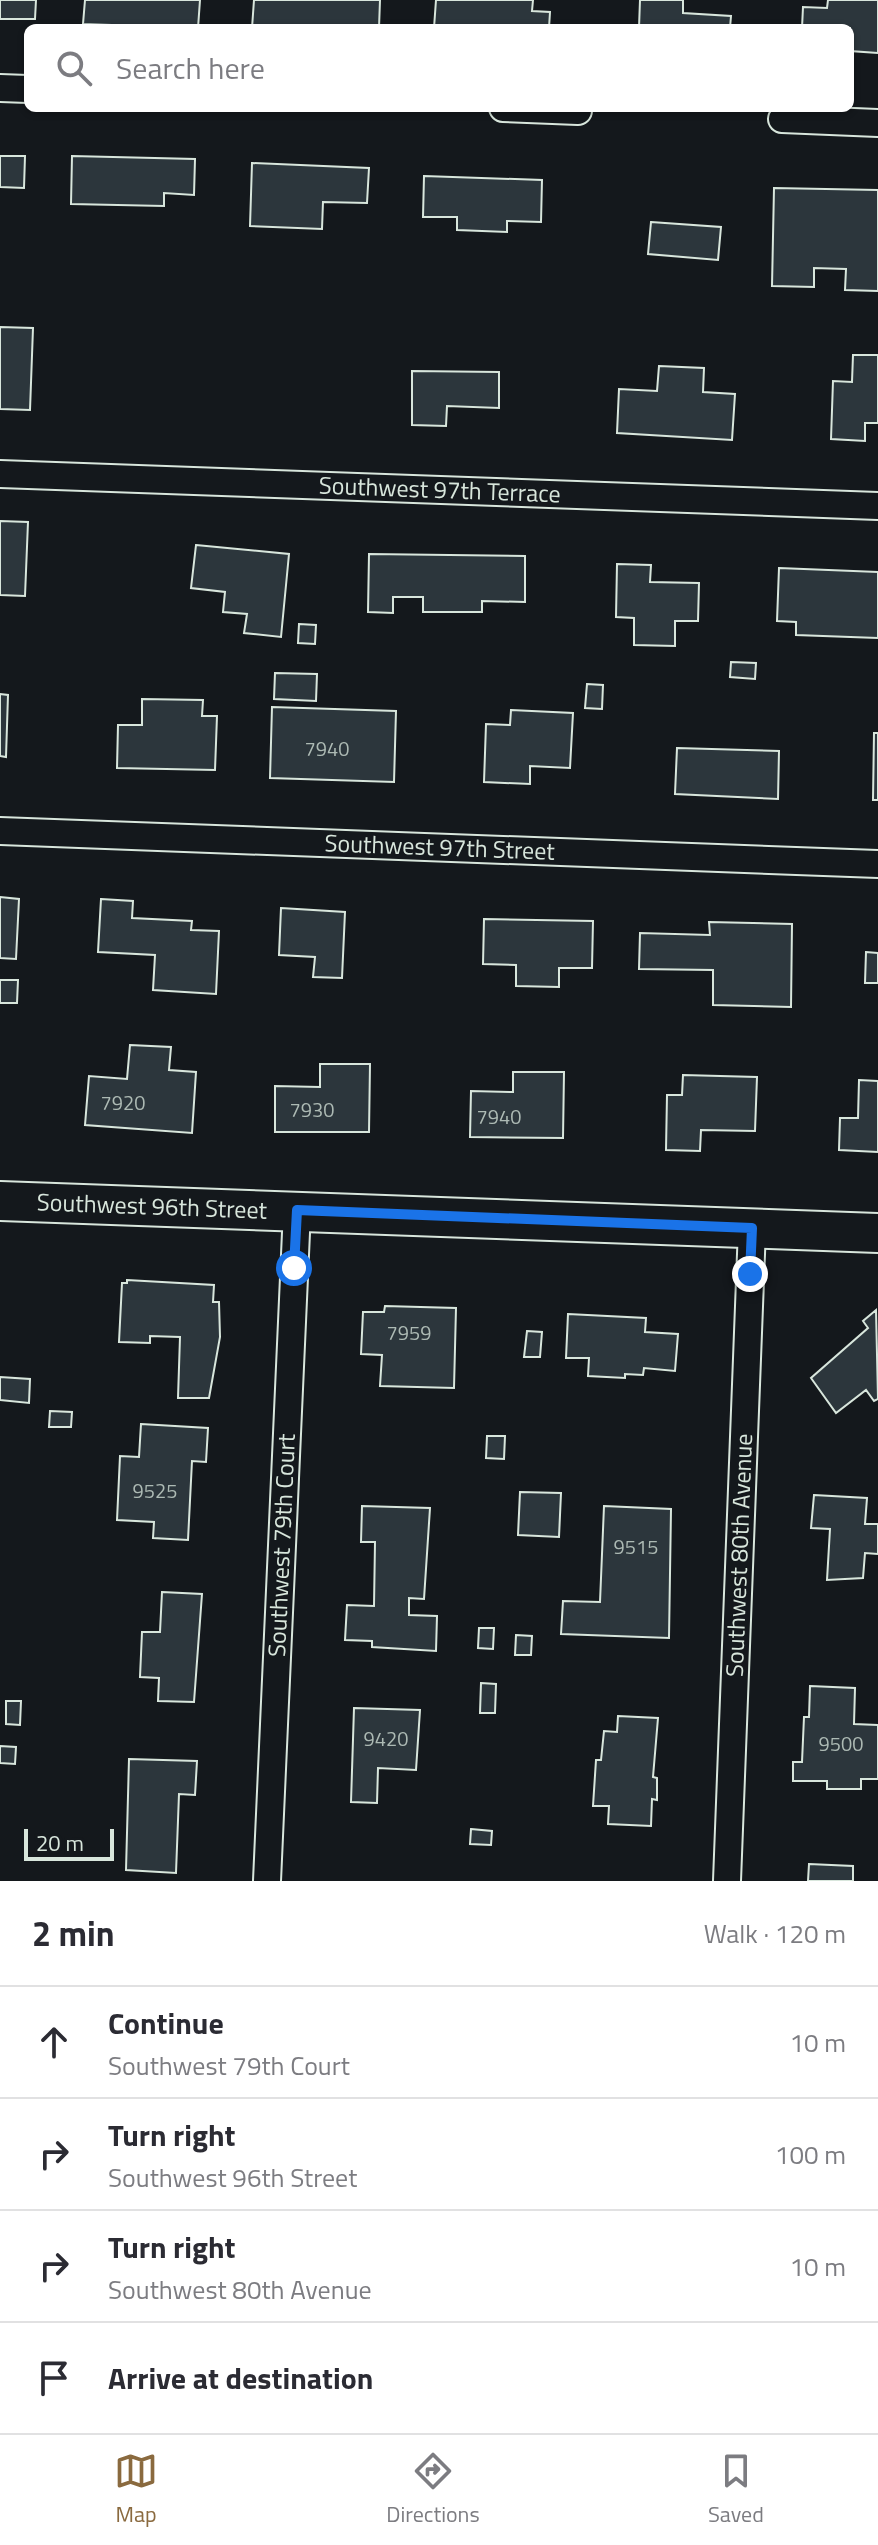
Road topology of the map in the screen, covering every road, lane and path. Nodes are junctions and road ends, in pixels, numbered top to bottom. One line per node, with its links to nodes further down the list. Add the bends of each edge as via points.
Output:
1 (0, 88): 2 (street)
2 (24, 89)
3 (782, 119): 4 (street)
4 (878, 123)
5 (0, 474): 6 (street, Southwest 97th Terrace)
6 (878, 506)
7 (0, 831): 8 (street, Southwest 97th Street)
8 (878, 864)
9 (0, 1201): 10 (street, Southwest 96th Street)
10 (297, 1210): 11 (street, Southwest 96th Street); 13 (street, Southwest 79th Court)
11 (752, 1228): 12 (street, Southwest 96th Street); 14 (street, Southwest 80th Avenue)
12 (878, 1233)
13 (267, 1881)
14 (727, 1881)

